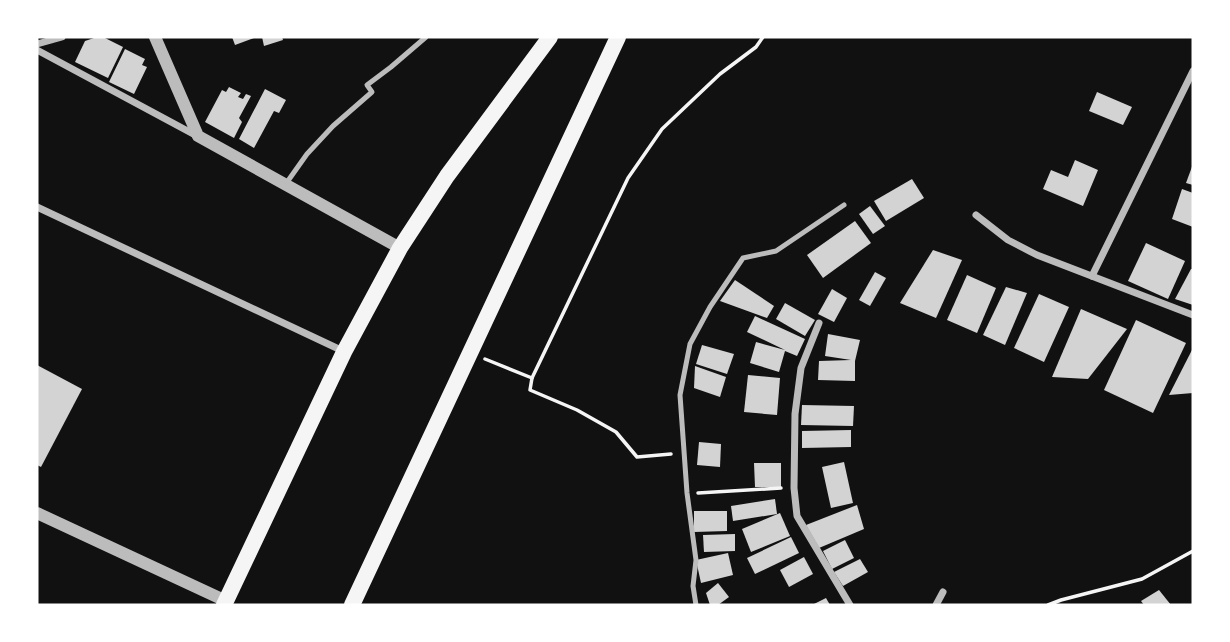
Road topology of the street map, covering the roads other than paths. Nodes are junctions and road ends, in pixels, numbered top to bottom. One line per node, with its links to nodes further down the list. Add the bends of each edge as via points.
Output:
1 (62, 37): 6 (street)
2 (155, 37): 9 (street)
3 (426, 37): 10 (lane, via 367,85 372,92 333,126)
4 (550, 37): 14 (main road)
5 (618, 37): 22 (main road)
6 (37, 44)
7 (37, 50): 9 (street)
8 (1193, 71): 15 (street)
9 (198, 136): 10 (street)
10 (285, 185): 14 (street)
11 (844, 205): 23 (lane, via 776,251 743,258 690,344 680,395)
12 (37, 207): 18 (street)
13 (976, 215): 15 (street, via 1037,256)
14 (400, 248): 18 (main road)
15 (1092, 276): 16 (street)
16 (1193, 315)
17 (819, 323): 24 (street, via 801,368 795,414 797,516)
18 (345, 352): 21 (main road)
19 (37, 513): 21 (street)
20 (943, 592): 25 (street)
21 (225, 603)
22 (352, 605)
23 (696, 605)
24 (850, 605)
25 (936, 605)

